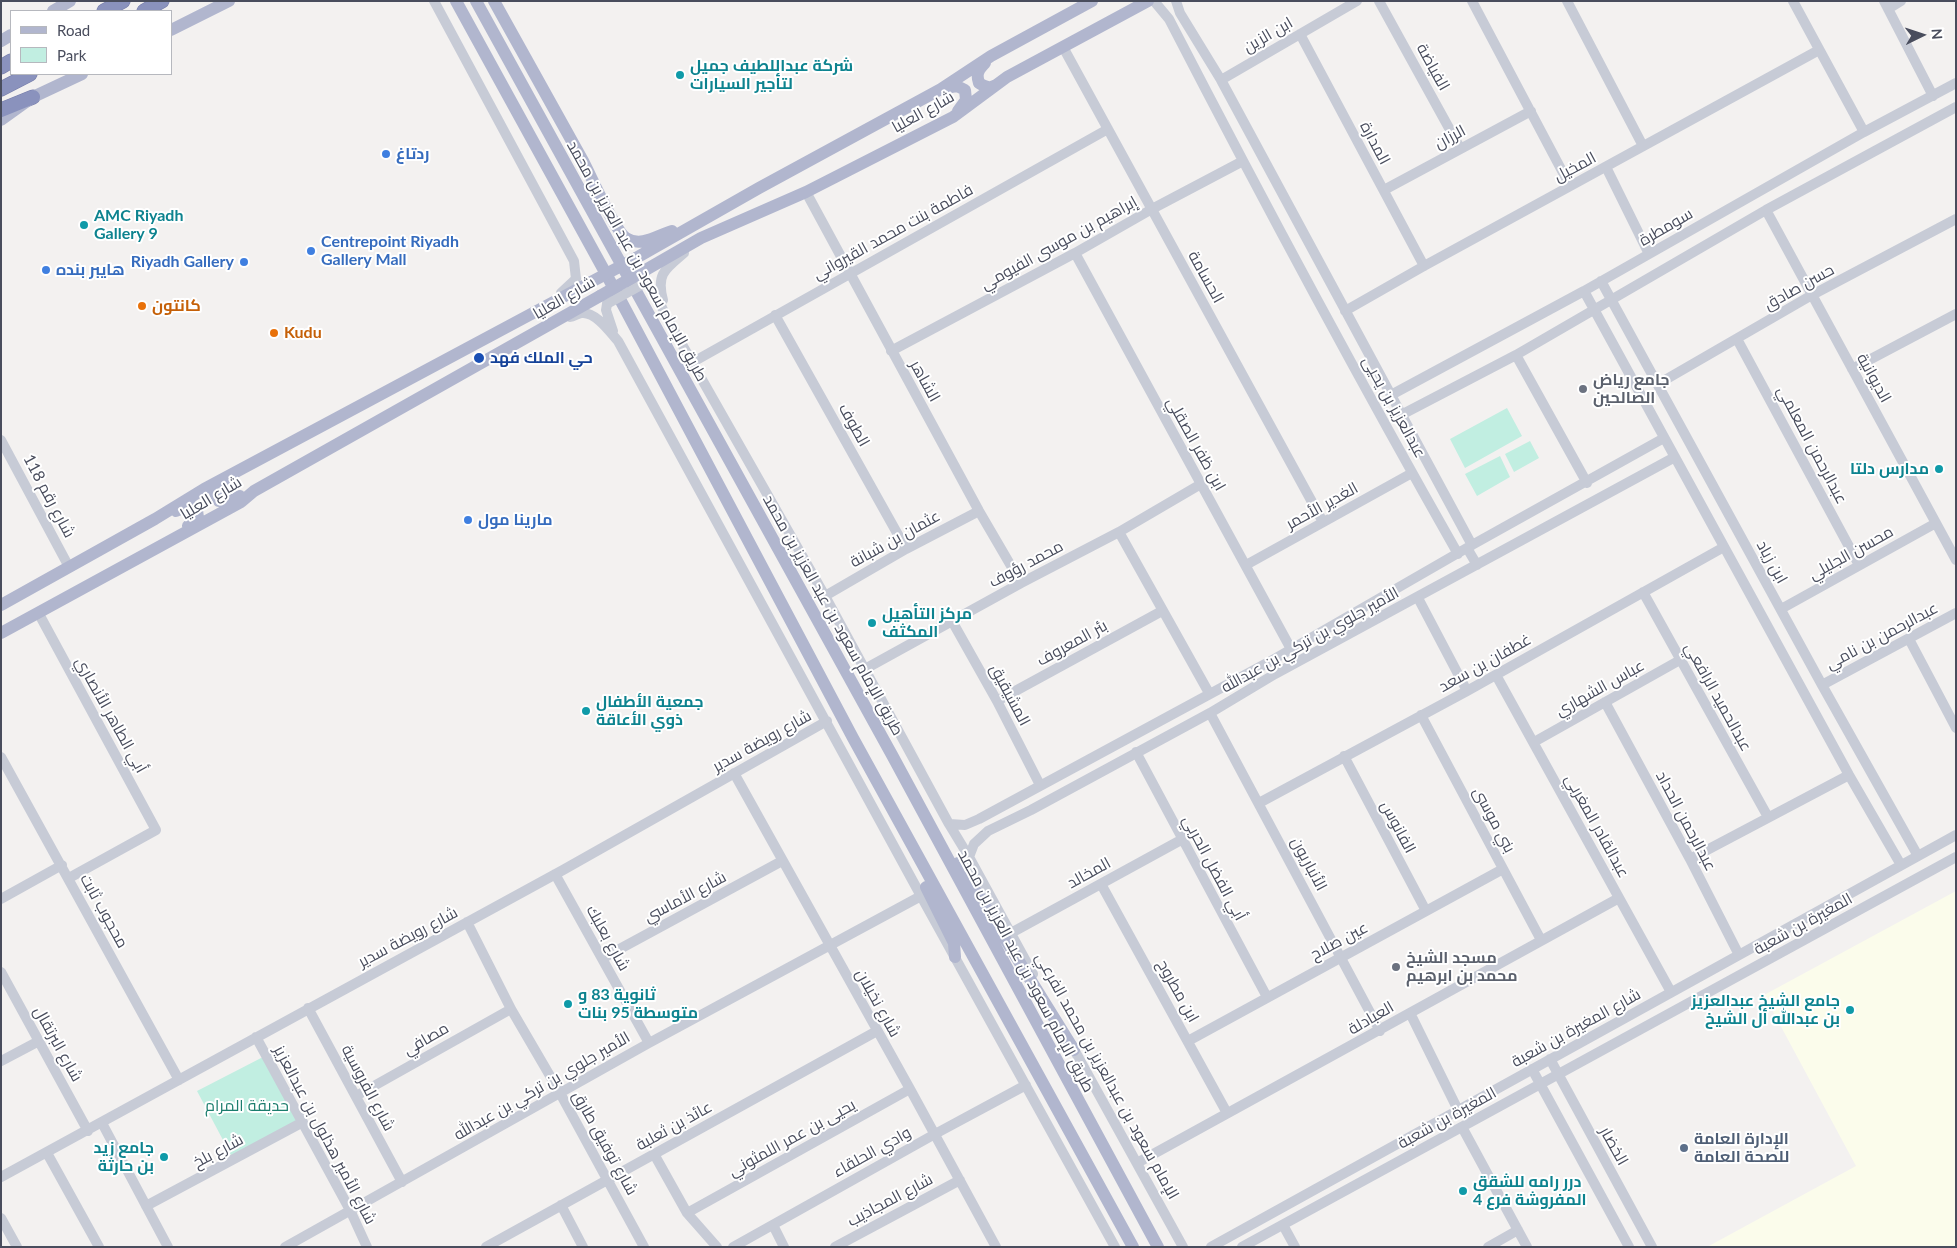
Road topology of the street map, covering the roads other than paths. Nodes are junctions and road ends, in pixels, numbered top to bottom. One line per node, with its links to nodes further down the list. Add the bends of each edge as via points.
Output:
1 (123, 1): 18 (highway)
2 (229, 1): 21 (main road)
3 (434, 1): 68 (street, via 574,261 576,279)
4 (456, 1): 147 (main road, طريق الإمام سعود بن عبد العزيز بن محمد, via 622,303)
5 (476, 1): 135 (main road, طريق الإمام سعود بن عبد العزيز بن محمد)
6 (494, 1): 52 (main road, via 624,237 636,242)
7 (1092, 1): 25 (main road, شارع العليا)
8 (1148, 1): 23 (main road, شارع العليا)
9 (1154, 1): 20 (street, عبدالعزيز بن يحيى)
10 (1176, 1): 19 (street, عبدالعزيز بن يحيى)
11 (1357, 1): 22 (street, ابن الزين)
12 (1379, 1): 43 (street, الفياضة)
13 (1472, 1): 37 (street)
14 (1567, 1): 42 (street)
15 (1792, 1): 24 (street)
16 (1902, 1): 17 (street)
17 (1886, 5): 33 (street)
18 (106, 10)
19 (1180, 13): 20 (street); 29 (street, عبدالعزيز بن يحيى)
20 (1169, 19): 44 (street, عبدالعزيز بن يحيى)
21 (172, 30)
22 (1300, 34): 29 (street, ابن الزين); 47 (street, المدارة)
23 (1063, 47): 28 (main road, شارع العليا); 40 (street, الحسامة)
24 (1819, 50): 41 (street); 42 (street, المخيل)
25 (991, 56): 28 (main road, via 978,70 978,84 992,88); 32 (main road, شارع العليا)
26 (28, 75): 31 (highway)
27 (80, 75): 34 (main road)
28 (1007, 77): 38 (main road, شارع العليا)
29 (1221, 80): 56 (street, عبدالعزيز بن يحيى)
30 (1956, 83): 33 (street, سومطرة)
31 (1, 89)
32 (941, 89): 38 (main road, via 957,86 964,90 966,100); 52 (main road, شارع العليا)
33 (1933, 96): 41 (street, سومطرة)
34 (33, 98): 36 (highway); 39 (main road)
35 (1956, 107): 50 (street)
36 (1, 110)
37 (1531, 111): 43 (street, الرزان); 46 (street)
38 (953, 117): 48 (main road, شارع العليا)
39 (1, 120)
40 (1108, 129): 49 (street, الحسامة); 58 (street, فاطمة بنت محمد القيرواني)
41 (1864, 132): 55 (street, سومطرة)
42 (1644, 146): 45 (street, المخيل)
43 (1460, 148): 47 (street, الرزان)
44 (1243, 161): 49 (street, إبراهيم بن موسى الفيومي); 59 (street, عبدالعزيز بن يحيى)
45 (1606, 167): 46 (street, المخيل); 55 (street)
46 (1570, 186): 57 (street, المخيل)
47 (1384, 190): 57 (street, المدارة)
48 (806, 192): 53 (main road, شارع العليا); 58 (street, الشاهر)
49 (1152, 208): 54 (street, إبراهيم بن موسى الفيومي); 92 (street, الحسامة)
50 (1766, 210): 63 (street, الديوانية); 64 (street)
51 (1956, 219): 63 (street, حسن صادق)
52 (696, 224): 68 (main road, شارع العليا, bridge)
53 (701, 238): 60 (main road, شارع العليا); 71 (street, via 660,277)
54 (1075, 253): 75 (street, إبراهيم بن موسى الفيومي); 88 (street, ابن ظفر الصقلي)
55 (1649, 254): 61 (street, سومطرة)
56 (1320, 266): 59 (street); 67 (street, عبدالعزيز بن يحيى)
57 (1424, 266): 67 (street, المخيل)
58 (850, 274): 70 (street, فاطمة بنت محمد القيرواني); 75 (street, الشاهر)
59 (1304, 275): 86 (street, عبدالعزيز بن يحيى)
60 (642, 278): 65 (main road, شارع العليا, bridge); 71 (street, via 654,290)
61 (1601, 280): 62 (street, سومطرة); 64 (street, ابن زياد)
62 (1584, 291): 66 (street); 80 (street, سومطرة)
63 (1812, 295): 73 (street, حسن صادق); 78 (street, الديوانية)
64 (1612, 298): 66 (street); 79 (street, ابن زياد)
65 (604, 300): 72 (main road, شارع العليا); 74 (street)
66 (1594, 309): 76 (street); 82 (street)
67 (1345, 311): 80 (street, عبدالعزيز بن يحيى)
68 (536, 312): 85 (main road, شارع العليا)
69 (1956, 314): 78 (street)
70 (776, 315): 77 (street, فاطمة بنت محمد القيرواني); 97 (street, الطوف)
71 (667, 318): 77 (street, الإمام سعود بن عبدالعزيز بن محمد الفرعي)
72 (542, 330): 74 (street, via 581,312 595,318); 89 (main road, شارع العليا)
73 (1737, 339): 79 (street, حسن صادق); 100 (street, عبدالرحمن المعلمي)
74 (618, 341): 131 (street)
75 (891, 351): 90 (street, الشاهر)
76 (1516, 355): 81 (street); 87 (street)
77 (693, 362): 106 (street, الإمام سعود بن عبدالعزيز بن محمد الفرعي)
78 (1852, 368): 93 (street, الديوانية)
79 (1658, 384): 109 (street, ابن زياد)
80 (1391, 395): 81 (street, عبدالعزيز بن يحيى)
81 (1401, 415): 98 (street, عبدالعزيز بن يحيى)
82 (1664, 438): 84 (street); 87 (street, الأمير جلوي بن تركي بن عبدالله)
83 (1, 440): 103 (street, شارع رقم 118)
84 (1675, 457): 96 (street); 102 (street, الأمير جلوي بن تركي بن عبدالله)
85 (244, 468): 89 (main road, via 216,488 216,496 225,501); 91 (main road, شارع العليا)
86 (1412, 473): 92 (street, الغدير الأحمر); 98 (street, عبدالعزيز بن يحيى)
87 (1587, 482): 98 (street, الأمير جلوي بن تركي بن عبدالله)
88 (1201, 484): 94 (street, محمد رؤوف); 101 (street, ابن ظفر الصقلي)
89 (254, 490): 95 (main road, شارع العليا, via 242,502)
90 (979, 511): 97 (street, عثمان بن شبانة); 104 (street, الشاهر)
91 (155, 520): 95 (main road, via 189,506 198,510 198,518); 103 (main road, شارع العليا)
92 (1323, 522): 101 (street, الغدير الأحمر)
93 (1936, 523): 99 (street, الديوانية); 100 (street, محسن الجليلي)
94 (1119, 532): 104 (street, محمد رؤوف); 110 (street)
95 (166, 542): 112 (main road, شارع العليا)
96 (1724, 547): 105 (street, غطفان بن سعد); 139 (street)
97 (906, 549): 106 (street, عثمان بن شبانة)
98 (1466, 549): 102 (street); 116 (street, الأمير جلوي بن تركي بن عبدالله)
99 (1956, 560)
100 (1860, 564): 109 (street, محسن الجليلي)
101 (1246, 565): 116 (street, ابن ظفر الصقلي)
102 (1476, 565): 107 (street, الأمير جلوي بن تركي بن عبدالله)
103 (69, 567): 108 (main road, شارع العليا)
104 (1021, 583): 113 (street, محمد رؤوف)
105 (1643, 592): 117 (street, عبدالحميد الرافعي); 122 (street, غطفان بن سعد)
106 (825, 596): 119 (street, الإمام سعود بن عبدالعزيز بن محمد الفرعي)
107 (1418, 598): 121 (street, الأمير جلوي بن تركي بن عبدالله); 125 (street)
108 (1, 605)
109 (1780, 609): 124 (street, ابن زياد)
110 (1162, 611): 126 (street); 127 (street, بئر المعروف)
111 (1956, 613): 115 (street, عبدالرحمن بن نامي)
112 (38, 614): 114 (main road, شارع العليا); 160 (street, أبي الطاهر الأنصاري, via 156,830)
113 (952, 621): 119 (street, محمد رؤوف); 127 (street, المشيقيق)
114 (1, 633)
115 (1909, 639): 124 (street, عبدالرحمن بن نامي); 132 (street)
116 (1291, 649): 118 (street, الأمير جلوي بن تركي بن عبدالله)
117 (1680, 660): 128 (street, عباس الشهاري); 143 (street, عبدالحميد الرافعي)
118 (1269, 662): 120 (street, الأمير جلوي بن تركي بن عبدالله); 121 (street)
119 (865, 668): 145 (street, الإمام سعود بن عبدالعزيز بن محمد الفرعي)
120 (1257, 668): 123 (street); 126 (street, الأمير جلوي بن تركي بن عبدالله)
121 (1275, 674): 123 (street, الأمير جلوي بن تركي بن عبدالله)
122 (1496, 675): 125 (street, غطفان بن سعد); 133 (street, عبدالقادر المغربي)
123 (1263, 681): 129 (street, الأمير جلوي بن تركي بن عبدالله)
124 (1822, 685): 142 (street, ابن زياد)
125 (1468, 691): 130 (street, غطفان بن سعد)
126 (1208, 693): 140 (street, الأمير جلوي بن تركي بن عبدالله)
127 (997, 701): 140 (street, المشيقيق)
128 (1605, 702): 133 (street, عباس الشهاري); 154 (street, عبدالرحمن الحداد)
129 (1210, 712): 134 (street, الأمير جلوي بن تركي بن عبدالله); 141 (street, الأنباريون)
130 (1421, 715): 136 (street, غطفان بن سعد); 158 (street, بني موسى)
131 (827, 722): 138 (street, شارع رويضة سدير); 162 (street)
132 (1955, 723)
133 (1534, 742): 163 (street, عبدالقادر المغربي)
134 (1136, 752): 148 (street, الأمير جلوي بن تركي بن عبدالله); 150 (street, أبي الفضل الحربي)
135 (892, 755): 186 (main road); 234 (main road, طريق الإمام سعود بن عبد العزيز بن محمد)
136 (1344, 756): 141 (street, غطفان بن سعد); 165 (street, الفانوس)
137 (1, 757): 156 (street, محجوب ثابت)
138 (734, 774): 155 (street, شارع نخيلان); 159 (street, شارع رويضة سدير)
139 (1849, 775): 143 (street); 146 (street)
140 (1040, 785): 144 (street, الأمير جلوي بن تركي بن عبدالله)
141 (1258, 803): 172 (street, الأنباريون)
142 (1894, 815): 146 (street); 152 (street, ابن زياد)
143 (1768, 817): 154 (street)
144 (979, 819): 145 (street, الأمير جلوي بن تركي بن عبدالله, via 965,825); 148 (street, via 975,824 977,832)
145 (949, 824): 151 (street, الإمام سعود بن عبدالعزيز بن محمد الفرعي)
146 (1877, 824): 157 (street)
147 (902, 827): 171 (main road, via 906,847 954,942); 233 (main road, طريق الإمام سعود بن عبد العزيز بن محمد)
148 (988, 831): 151 (street, الأمير جلوي بن تركي بن عبدالله, via 974,844)
149 (1956, 835): 152 (street, شارع المغيرة بن شعبة)
150 (1181, 840): 161 (street, المخالد); 176 (street, أبي الفضل الحربي)
151 (969, 856): 167 (street, الإمام سعود بن عبدالعزيز بن محمد الفرعي)
152 (1918, 856): 157 (street, شارع المغيرة بن شعبة)
153 (1956, 858): 190 (street, المغيرة بن شعبة)
154 (1690, 859): 170 (street, عبدالرحمن الحداد)
155 (782, 861): 169 (street, شارع نخيلان); 173 (street, شارع الأماسي)
156 (62, 865): 160 (street, محجوب ثابت); 164 (street)
157 (1901, 865): 170 (street, شارع المغيرة بن شعبة)
158 (1503, 869): 165 (street, عين صلاح); 168 (street, بني موسى)
159 (555, 874): 166 (street, شارع رويضة سدير); 173 (street, شارع بعلبك)
160 (69, 878): 191 (street, محجوب ثابت)
161 (1102, 884): 167 (street, المخالد); 184 (street, ابن مطروح)
162 (921, 896): 169 (street, الأمير جلوي بن تركي بن عبدالله); 171 (street)
163 (1619, 898): 168 (street, العبادلة); 175 (street, عبدالقادر المغربي)
164 (1, 899)
165 (1426, 911): 172 (street, عين صلاح)
166 (467, 922): 177 (street, شارع رويضة سدير); 178 (street, شارع توفيق طارق)
167 (1011, 933): 186 (street, الإمام سعود بن عبدالعزيز بن محمد الفرعي)
168 (1541, 940): 179 (street, العبادلة)
169 (830, 946): 180 (street, شارع نخيلان); 185 (street, الأمير جلوي بن تركي بن عبدالله)
170 (1739, 954): 175 (street, شارع المغيرة بن شعبة)
171 (955, 957): 193 (street)
172 (1341, 957): 176 (street, عين صلاح); 181 (street, الأنباريون)
173 (603, 958): 185 (street, شارع بعلبك)
174 (1, 972): 183 (street, شارع البرتقال)
175 (1671, 992): 187 (street, شارع المغيرة بن شعبة)
176 (1267, 997): 184 (street, عين صلاح)
177 (308, 1008): 182 (street, شارع رويضة سدير); 196 (street, شارع الفروسية)
178 (511, 1009): 195 (street, شارع توفيق طارق); 196 (street, مصافي)
179 (1410, 1013): 181 (street, العبادلة); 197 (street)
180 (877, 1031): 194 (street, شارع نخيلان); 205 (street, عائذ بن ثعلبة)
181 (1380, 1031): 198 (street, العبادلة)
182 (256, 1037): 191 (street, شارع رويضة سدير); 199 (street, شارع الأمير هذلول بن عبدالعزيز)
183 (39, 1041): 188 (street); 202 (street, شارع البرتقال)
184 (1188, 1041): 198 (street, ابن مطروح)
185 (649, 1043): 195 (street, الأمير جلوي بن تركي بن عبدالله)
186 (1074, 1050): 206 (street, الإمام سعود بن عبدالعزيز بن محمد الفرعي)
187 (1550, 1059): 189 (street, شارع المغيرة بن شعبة); 190 (street, الخضار)
188 (1, 1061)
189 (1532, 1069): 192 (street); 197 (street, شارع المغيرة بن شعبة)
190 (1558, 1074): 192 (street, المغيرة بن شعبة); 242 (street, الخضار)
191 (179, 1080): 200 (street, شارع رويضة سدير)
192 (1540, 1084): 201 (street, المغيرة بن شعبة); 241 (street)
193 (1026, 1085): 203 (street, وادي الحلقاء); 232 (street)
194 (910, 1089): 203 (street, شارع نخيلان); 214 (street, يحيى بن عمر اللمثوني)
195 (560, 1094): 208 (street, شارع توفيق طارق); 210 (street, الأمير جلوي بن تركي بن عبدالله)
196 (356, 1096): 210 (street, شارع الفروسية)
197 (1458, 1110): 236 (street, شارع المغيرة بن شعبة)
198 (1227, 1113): 206 (street, العبادلة)
199 (303, 1122): 212 (street, شارع بلخ); 213 (street, شارع الأمير هذلول بن عبدالعزيز)
200 (102, 1123): 202 (street, شارع رويضة سدير); 212 (street)
201 (1462, 1127): 217 (street, المغيرة بن شعبة); 218 (street)
202 (88, 1131): 204 (street, شارع رويضة سدير)
203 (935, 1134): 209 (street, شارع نخيلان); 216 (street, وادي الحلقاء)
204 (47, 1153): 207 (street, شارع رويضة سدير); 220 (street)
205 (654, 1154): 208 (street, عائذ بن ثعلبة); 214 (street)
206 (1137, 1163): 235 (street, الإمام سعود بن عبدالعزيز بن محمد الفرعي)
207 (1, 1177)
208 (608, 1179): 211 (street, عائذ بن ثعلبة); 226 (street, شارع توفيق طارق)
209 (960, 1180): 230 (street, شارع المجاذيب); 231 (street, شارع نخيلان)
210 (402, 1182): 213 (street, الأمير جلوي بن تركي بن عبدالله)
211 (561, 1205): 224 (street, عائذ بن ثعلبة); 225 (street)
212 (146, 1206): 221 (street)
213 (350, 1210): 222 (street, الأمير جلوي بن تركي بن عبدالله); 223 (street, شارع الأمير هذلول بن عبدالعزيز)
214 (687, 1213): 227 (street)
215 (1, 1218): 219 (street)
216 (773, 1225): 228 (street, وادي الحلقاء); 229 (street)
217 (1283, 1225): 237 (street, المغيرة بن شعبة); 238 (street)
218 (1518, 1230): 239 (street); 240 (street)
219 (17, 1247)
220 (99, 1247)
221 (168, 1247)
222 (285, 1247)
223 (367, 1247)
224 (486, 1247)
225 (584, 1247)
226 (644, 1247)
227 (717, 1247)
228 (733, 1247)
229 (784, 1247)
230 (835, 1247)
231 (996, 1247)
232 (1115, 1247)
233 (1133, 1247)
234 (1158, 1247)
235 (1183, 1247)
236 (1211, 1247)
237 (1242, 1247)
238 (1295, 1247)
239 (1488, 1247)
240 (1527, 1247)
241 (1629, 1247)
242 (1652, 1247)

